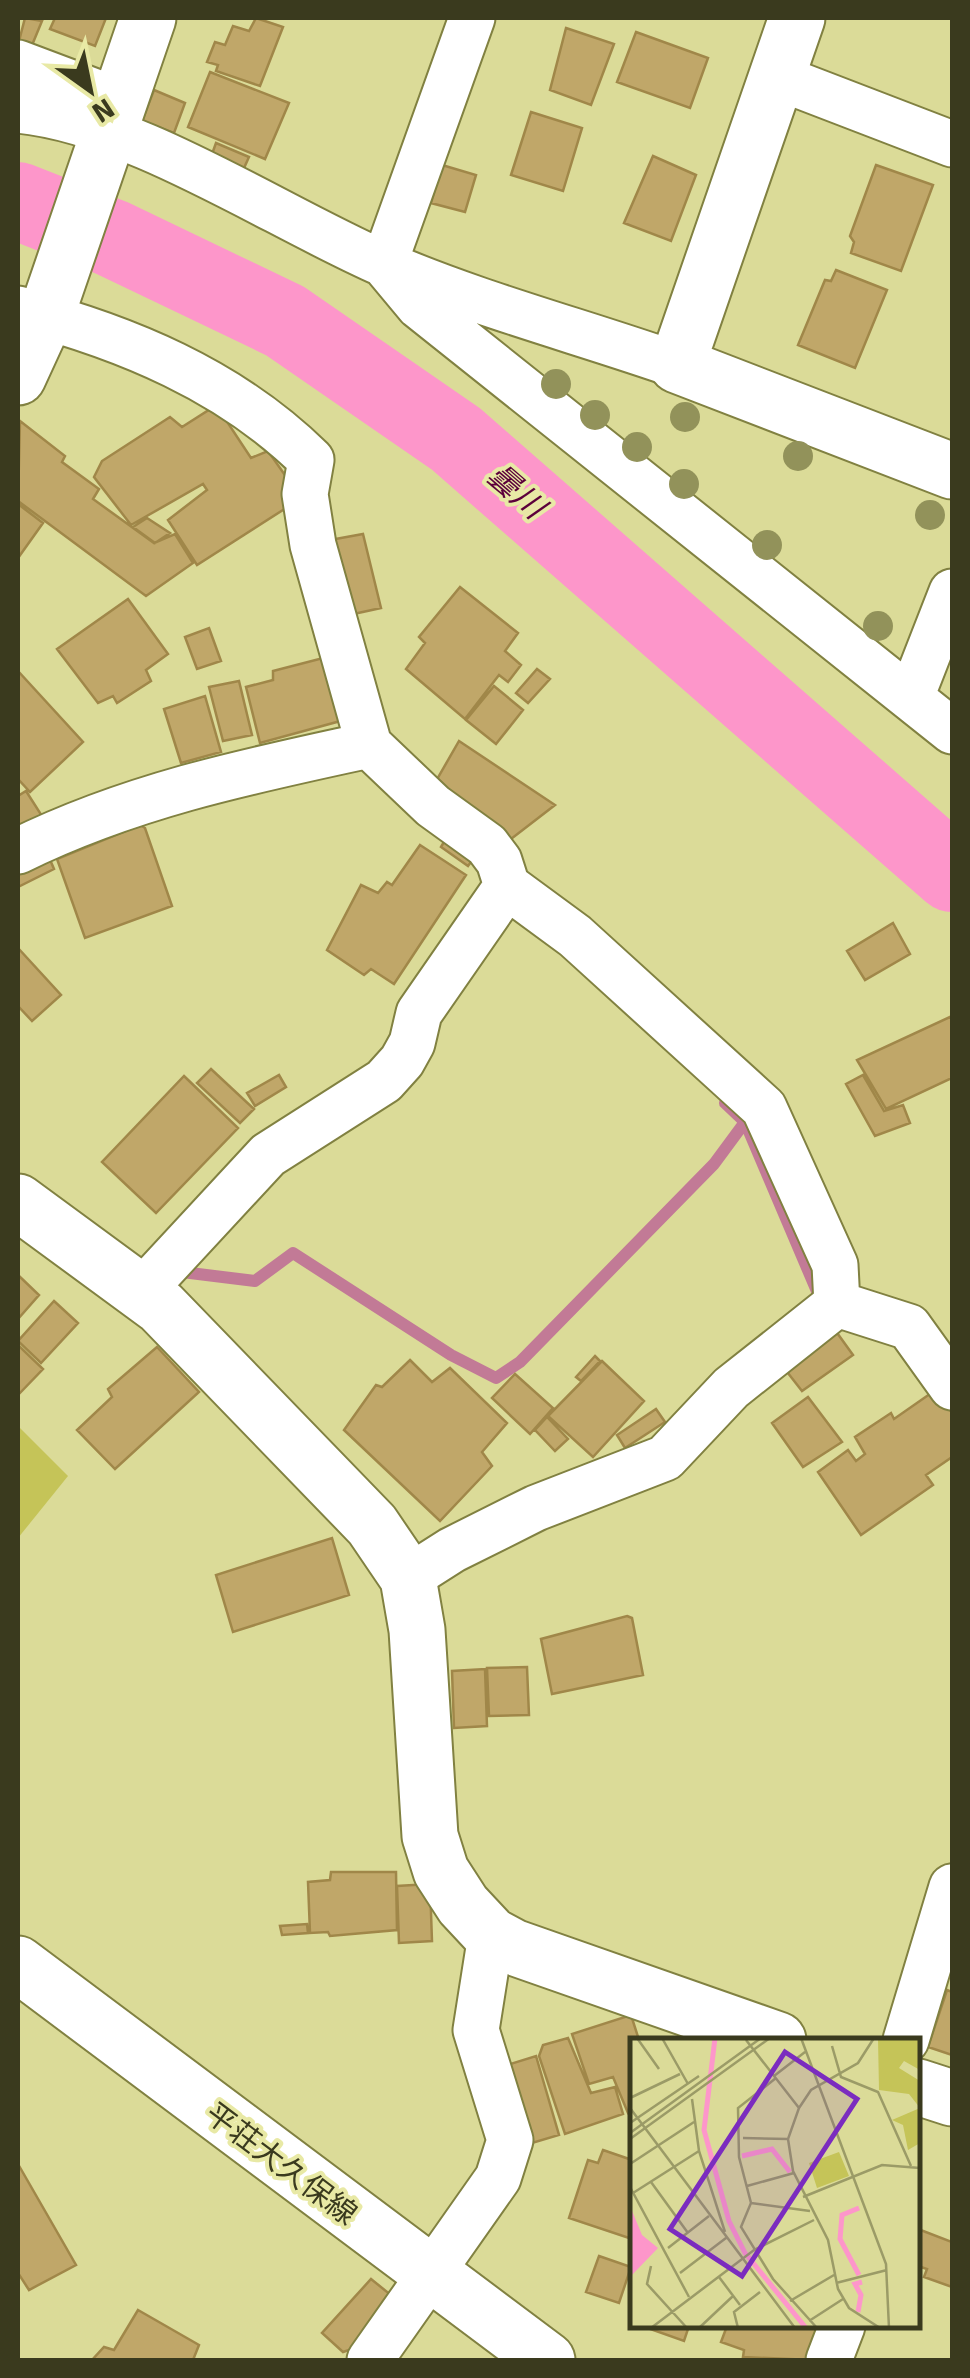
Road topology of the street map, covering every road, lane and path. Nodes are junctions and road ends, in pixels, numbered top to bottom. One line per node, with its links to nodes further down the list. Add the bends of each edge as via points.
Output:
1 (148, 18): 7 (street)
2 (472, 18): 9 (street)
3 (796, 18): 5 (street)
4 (18, 63): 7 (street)
5 (775, 76): 8 (street); 11 (street)
6 (18, 110): 7 (street)
7 (114, 116): 9 (street); 10 (street)
8 (952, 144)
9 (384, 264): 11 (street); 15 (street, via 419,306)
10 (32, 312): 12 (street); 17 (street, via 176,364 268,423 311,460 304,494 313,545)
11 (677, 365): 13 (street)
12 (18, 378)
13 (952, 471)
14 (952, 592): 15 (street)
15 (911, 697): 16 (street)
16 (952, 731)
17 (368, 745): 18 (street, via 231,773); 19 (street, via 432,806 487,845)
18 (18, 851)
19 (507, 886): 21 (street, via 419,1013 412,1043 384,1081 268,1154); 22 (street, via 575,936 764,1108 835,1265)
20 (18, 1202): 21 (street)
21 (142, 1291): 24 (street, via 372,1525)
22 (838, 1304): 23 (street, via 910,1327); 24 (street, via 731,1388 666,1458 536,1508)
23 (952, 1388)
24 (408, 1578): 26 (street, via 430,1836 441,1871)
25 (952, 1887): 29 (street)
26 (490, 1935): 28 (street); 30 (street, via 476,2030 510,2140 498,2178)
27 (18, 1964): 30 (street, 平荘大久保線)
28 (772, 2038)
29 (924, 2085)
30 (427, 2274): 32 (street); 33 (street, 平荘大久保線)
31 (841, 2328): 34 (street)
32 (370, 2360)
33 (548, 2360)
34 (829, 2360)

